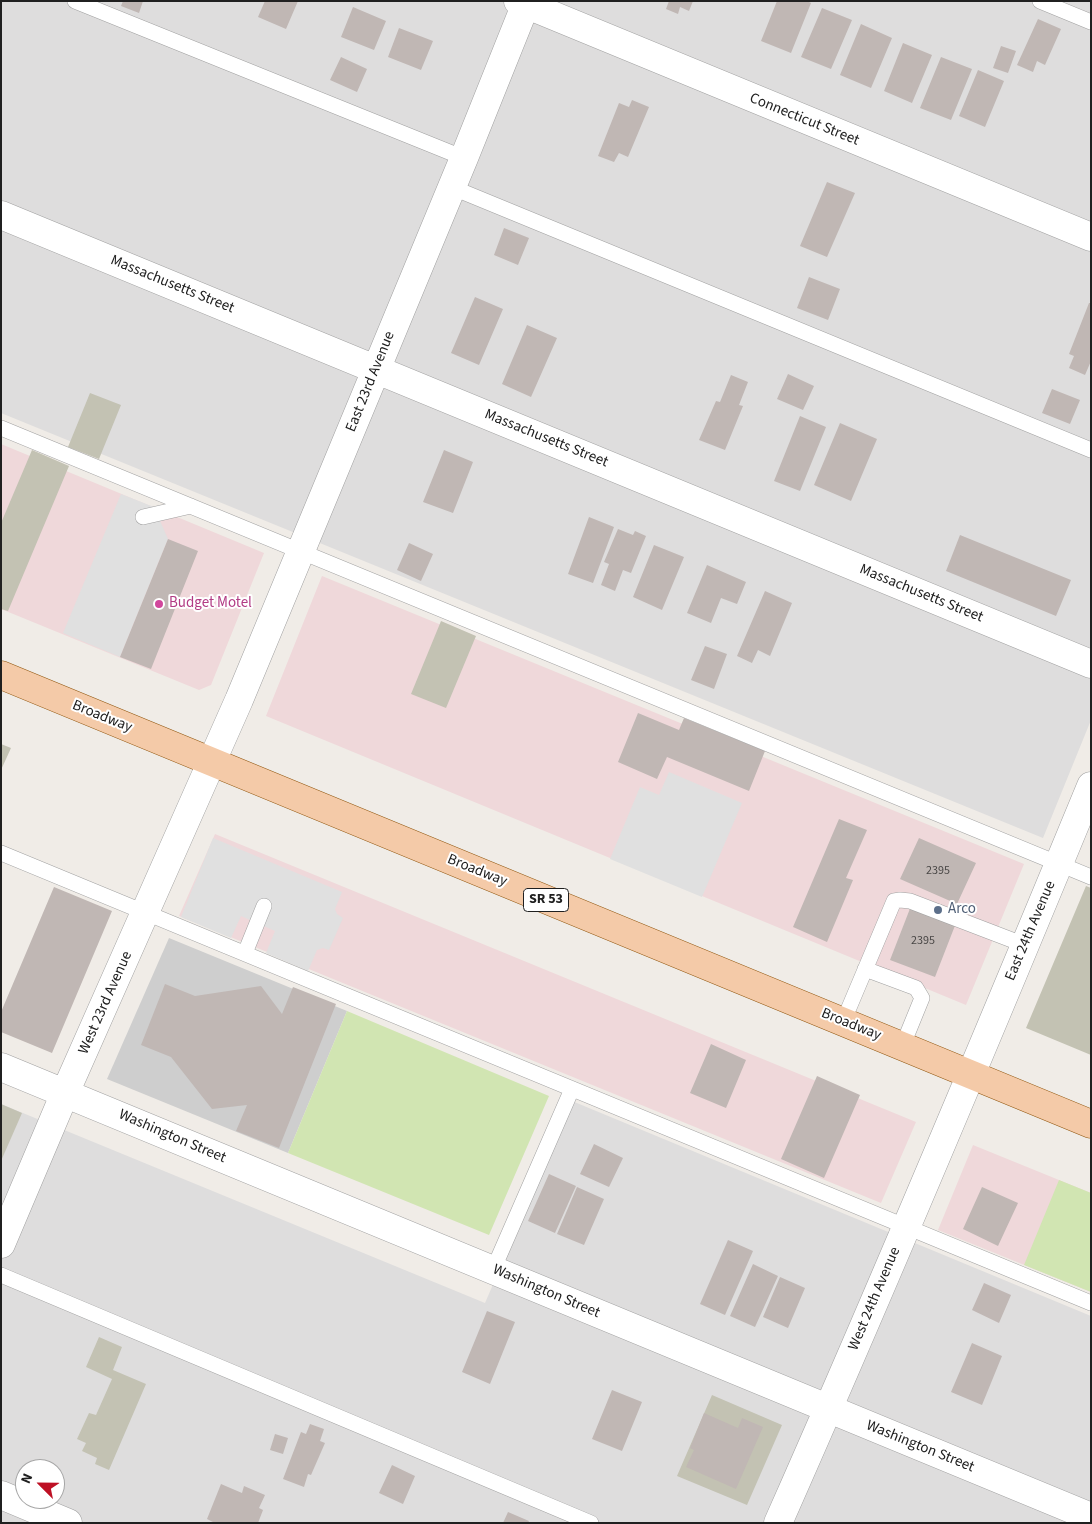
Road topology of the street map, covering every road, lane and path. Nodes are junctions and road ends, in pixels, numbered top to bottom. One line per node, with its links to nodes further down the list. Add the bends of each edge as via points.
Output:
1 (75, 1): 5 (lane)
2 (1040, 1): 4 (lane)
3 (523, 2): 5 (street, East 23rd Avenue); 8 (street, Connecticut Street)
4 (1091, 22)
5 (464, 158): 6 (street, East 23rd Avenue)
6 (451, 187): 9 (street, East 23rd Avenue); 11 (lane)
7 (1, 215): 9 (street, Massachusetts Street)
8 (1091, 237)
9 (376, 369): 14 (street, East 23rd Avenue); 15 (street, Massachusetts Street)
10 (1, 428): 12 (lane)
11 (1091, 450)
12 (191, 506): 13 (lane); 14 (lane)
13 (143, 517)
14 (302, 552): 17 (street, East 23rd Avenue); 20 (lane)
15 (1091, 664)
16 (1, 675): 17 (main road, Broadway / SR 53)
17 (213, 762): 23 (street, West 23rd Avenue); 27 (main road, Broadway / SR 53)
18 (1091, 786): 20 (street, East 24th Avenue)
19 (1, 853): 23 (lane)
20 (1059, 864): 21 (lane); 24 (street, East 24th Avenue)
21 (1091, 877)
22 (264, 906): 25 (lane)
23 (146, 912): 25 (lane); 32 (street, West 23rd Avenue)
24 (1025, 945): 26 (lane, via 900,900 894,901); 30 (street, East 24th Avenue)
25 (245, 953): 31 (lane)
26 (865, 969): 27 (lane); 28 (lane, via 916,988 921,994)
27 (843, 1022): 28 (main road, Broadway / SR 53)
28 (902, 1046): 30 (main road, Broadway / SR 53)
29 (1, 1067): 32 (street, Washington Street)
30 (971, 1075): 33 (main road, Broadway / SR 53); 34 (street, West 24th Avenue)
31 (572, 1089): 34 (lane); 36 (lane)
32 (65, 1093): 35 (street, West 23rd Avenue); 36 (street, Washington Street)
33 (1091, 1124)
34 (906, 1227): 38 (lane); 39 (street, West 24th Avenue)
35 (1, 1244)
36 (493, 1270): 39 (street, Washington Street)
37 (1, 1275): 43 (lane)
38 (1091, 1303)
39 (828, 1409): 41 (street, Washington Street); 44 (street, West 24th Avenue)
40 (1, 1495): 42 (street)
41 (1091, 1517)
42 (68, 1523)
43 (591, 1523)
44 (778, 1523)

